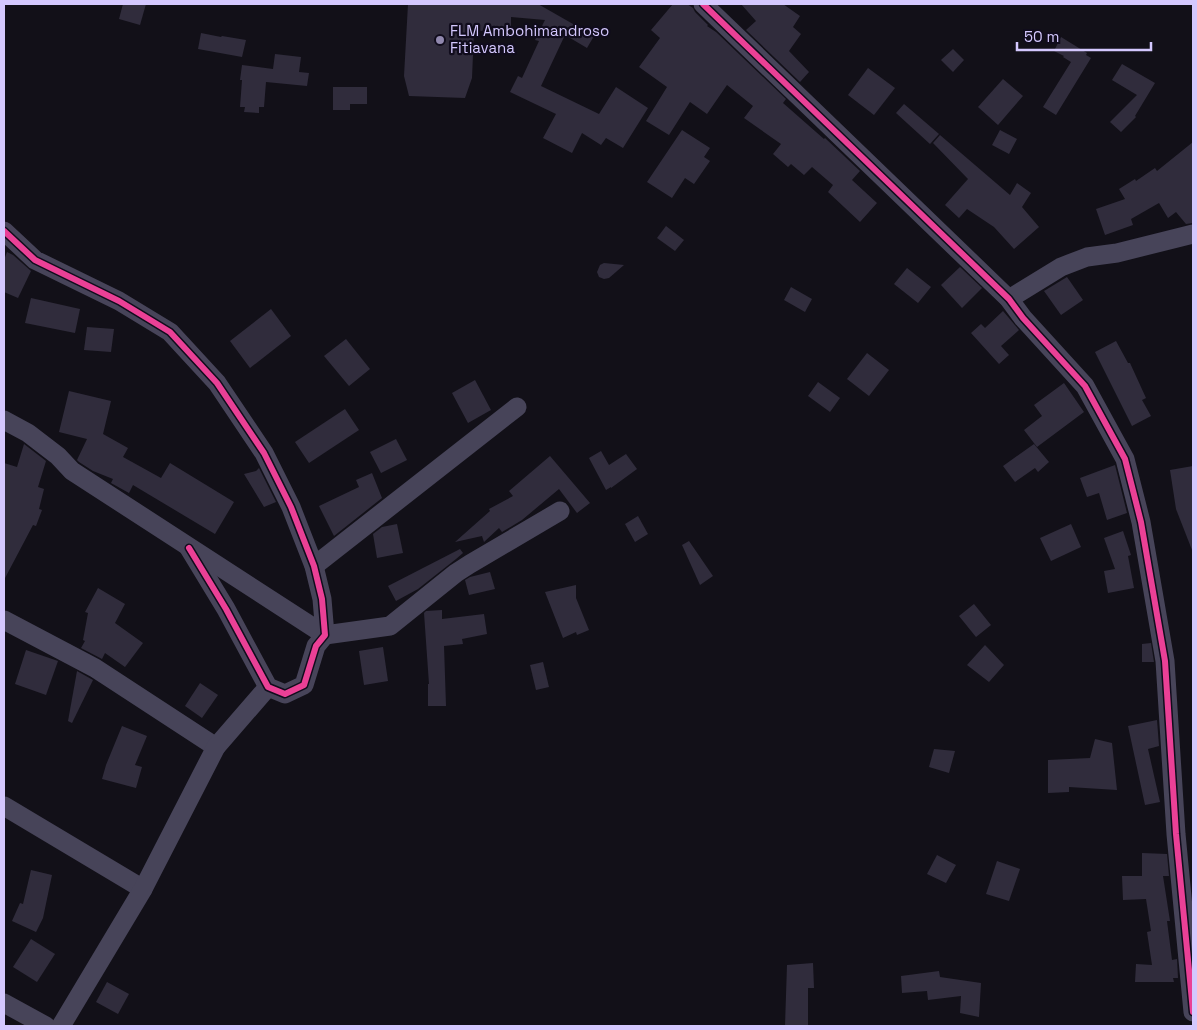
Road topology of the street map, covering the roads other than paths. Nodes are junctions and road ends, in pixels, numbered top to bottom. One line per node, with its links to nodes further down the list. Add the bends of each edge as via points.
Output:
1 (703, 4): 4 (street)
2 (4, 231): 9 (street, via 35,260 119,301 170,332 217,383 264,453)
3 (1193, 234): 4 (street, via 1087,257 1061,267)
4 (1009, 299): 17 (street, via 1085,386 1124,458 1141,522 1164,661)
5 (518, 408): 9 (street)
6 (4, 420): 8 (street, via 28,433 72,471)
7 (560, 511): 11 (street, via 463,568 390,626)
8 (190, 548): 11 (street); 12 (street)
9 (314, 566): 11 (street)
10 (4, 620): 13 (street, via 95,668)
11 (326, 635): 12 (street, via 316,646 304,685 285,694)
12 (268, 687): 13 (street)
13 (216, 747): 15 (street)
14 (4, 806): 15 (street)
15 (143, 889): 19 (street)
16 (4, 1003): 18 (street)
17 (1193, 1012)
18 (46, 1026)
19 (62, 1026)

